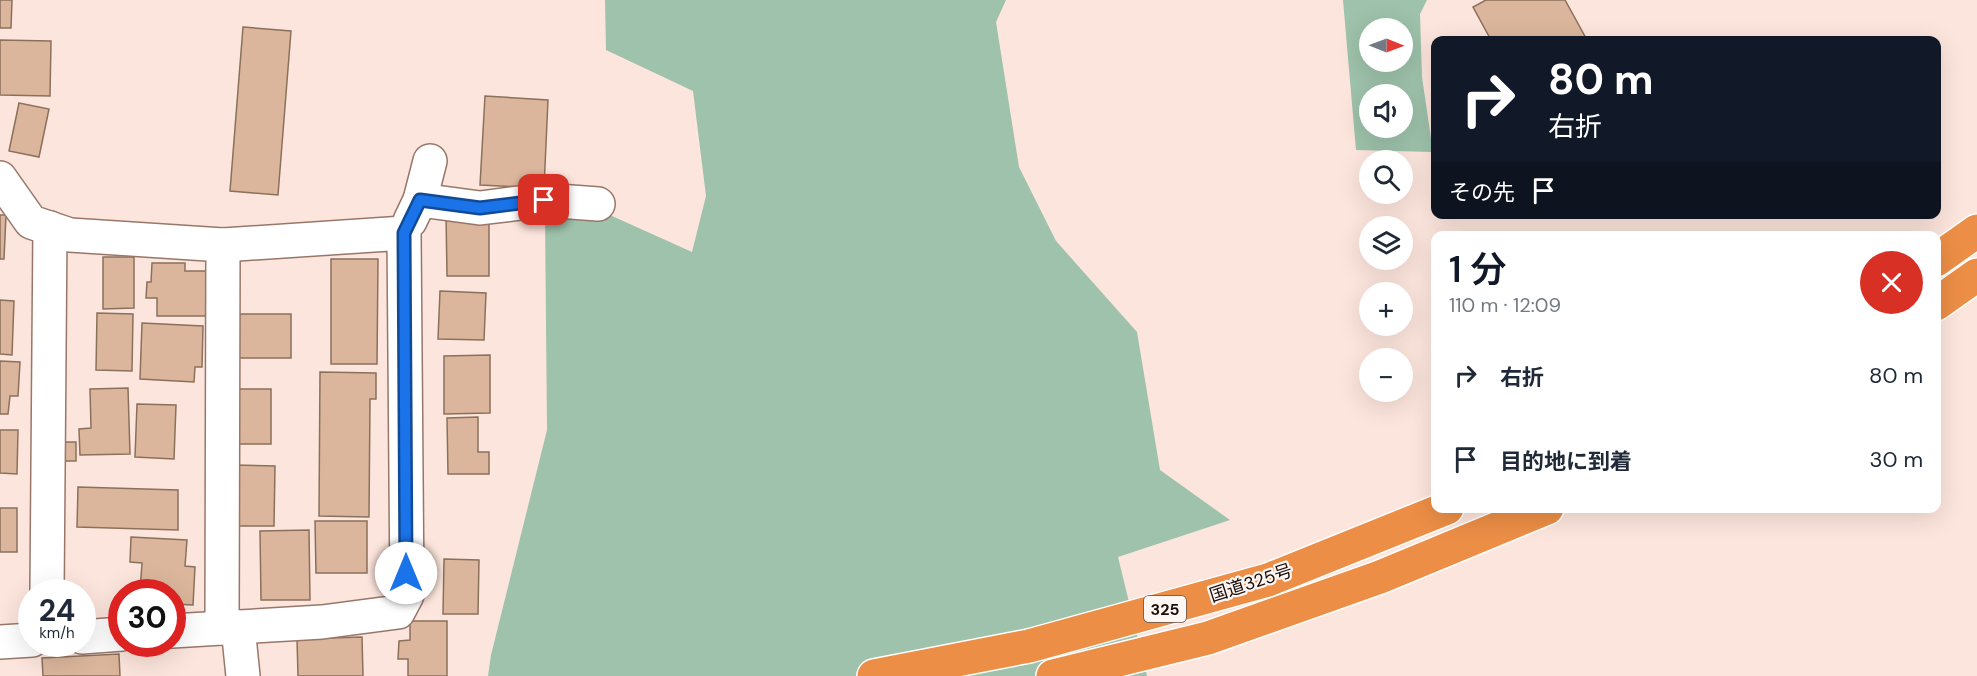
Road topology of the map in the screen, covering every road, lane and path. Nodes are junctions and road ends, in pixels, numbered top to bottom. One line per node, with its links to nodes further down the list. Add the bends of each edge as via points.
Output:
1 (430, 161): 3 (street)
2 (0, 178): 5 (street, via 31,222)
3 (420, 200): 4 (street, via 480,208 544,200); 7 (street)
4 (598, 204)
5 (50, 228): 8 (street, via 70,235); 14 (street)
6 (1977, 231): 9 (highway)
7 (404, 233): 8 (street); 15 (street, via 407,595 398,612 322,622)
8 (223, 245): 15 (street)
9 (1941, 256)
10 (1977, 275): 11 (highway)
11 (1941, 300)
12 (1435, 513): 20 (highway, 国道325号 / 325, via 1268,580 1029,646)
13 (1535, 513): 21 (highway, 国道325号 / 325, via 1380,577 1208,638)
14 (47, 579)
15 (230, 627): 16 (street); 19 (street)
16 (186, 630)
17 (18, 641): 18 (street)
18 (0, 642)
19 (243, 676)
20 (874, 676)
21 (1053, 676)

